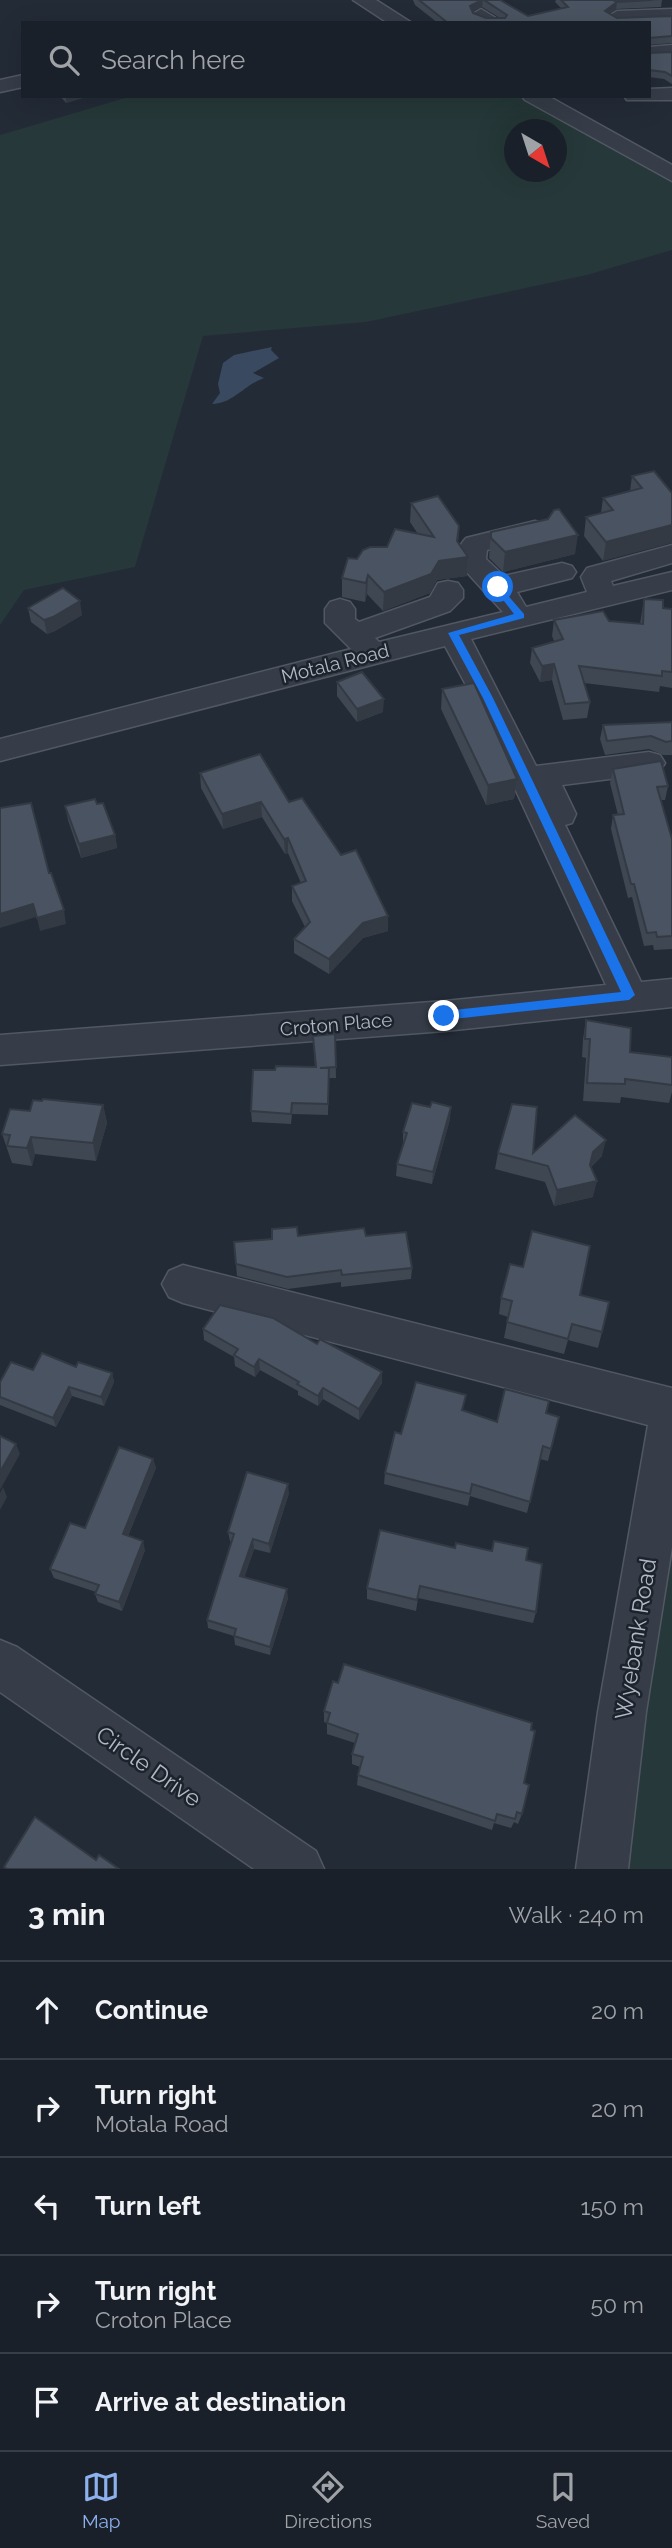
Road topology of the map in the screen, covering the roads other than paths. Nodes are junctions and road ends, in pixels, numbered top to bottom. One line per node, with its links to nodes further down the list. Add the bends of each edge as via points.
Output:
1 (362, 0): 4 (street)
2 (672, 15): 3 (street)
3 (617, 17)
4 (399, 21)
5 (672, 51): 6 (street)
6 (651, 53)
7 (21, 81): 8 (street)
8 (0, 86)
9 (672, 94): 10 (street)
10 (651, 95)
11 (539, 99): 12 (street)
12 (672, 174)
13 (535, 530): 17 (street, via 472,547 472,561)
14 (672, 554): 19 (street, via 597,575)
15 (562, 572): 17 (street)
16 (672, 581): 19 (street, Motala Road)
17 (498, 587): 21 (street)
18 (448, 590): 23 (street, via 448,598 440,604)
19 (603, 598): 21 (street, Motala Road)
20 (340, 609): 23 (street, via 340,623)
21 (521, 616): 22 (street, Motala Road)
22 (453, 633): 23 (street, Motala Road); 26 (street)
23 (363, 644): 24 (street, Motala Road)
24 (0, 750)
25 (649, 763): 26 (street, via 551,773 544,778)
26 (650, 994): 27 (street, Croton Place, via 444,1016)
27 (0, 1050)
28 (183, 1283): 29 (street)
29 (672, 1410): 32 (street, Wyebank Road, via 622,1712)
30 (0, 1664): 31 (street, Circle Drive)
31 (298, 1869)
32 (602, 1869)

